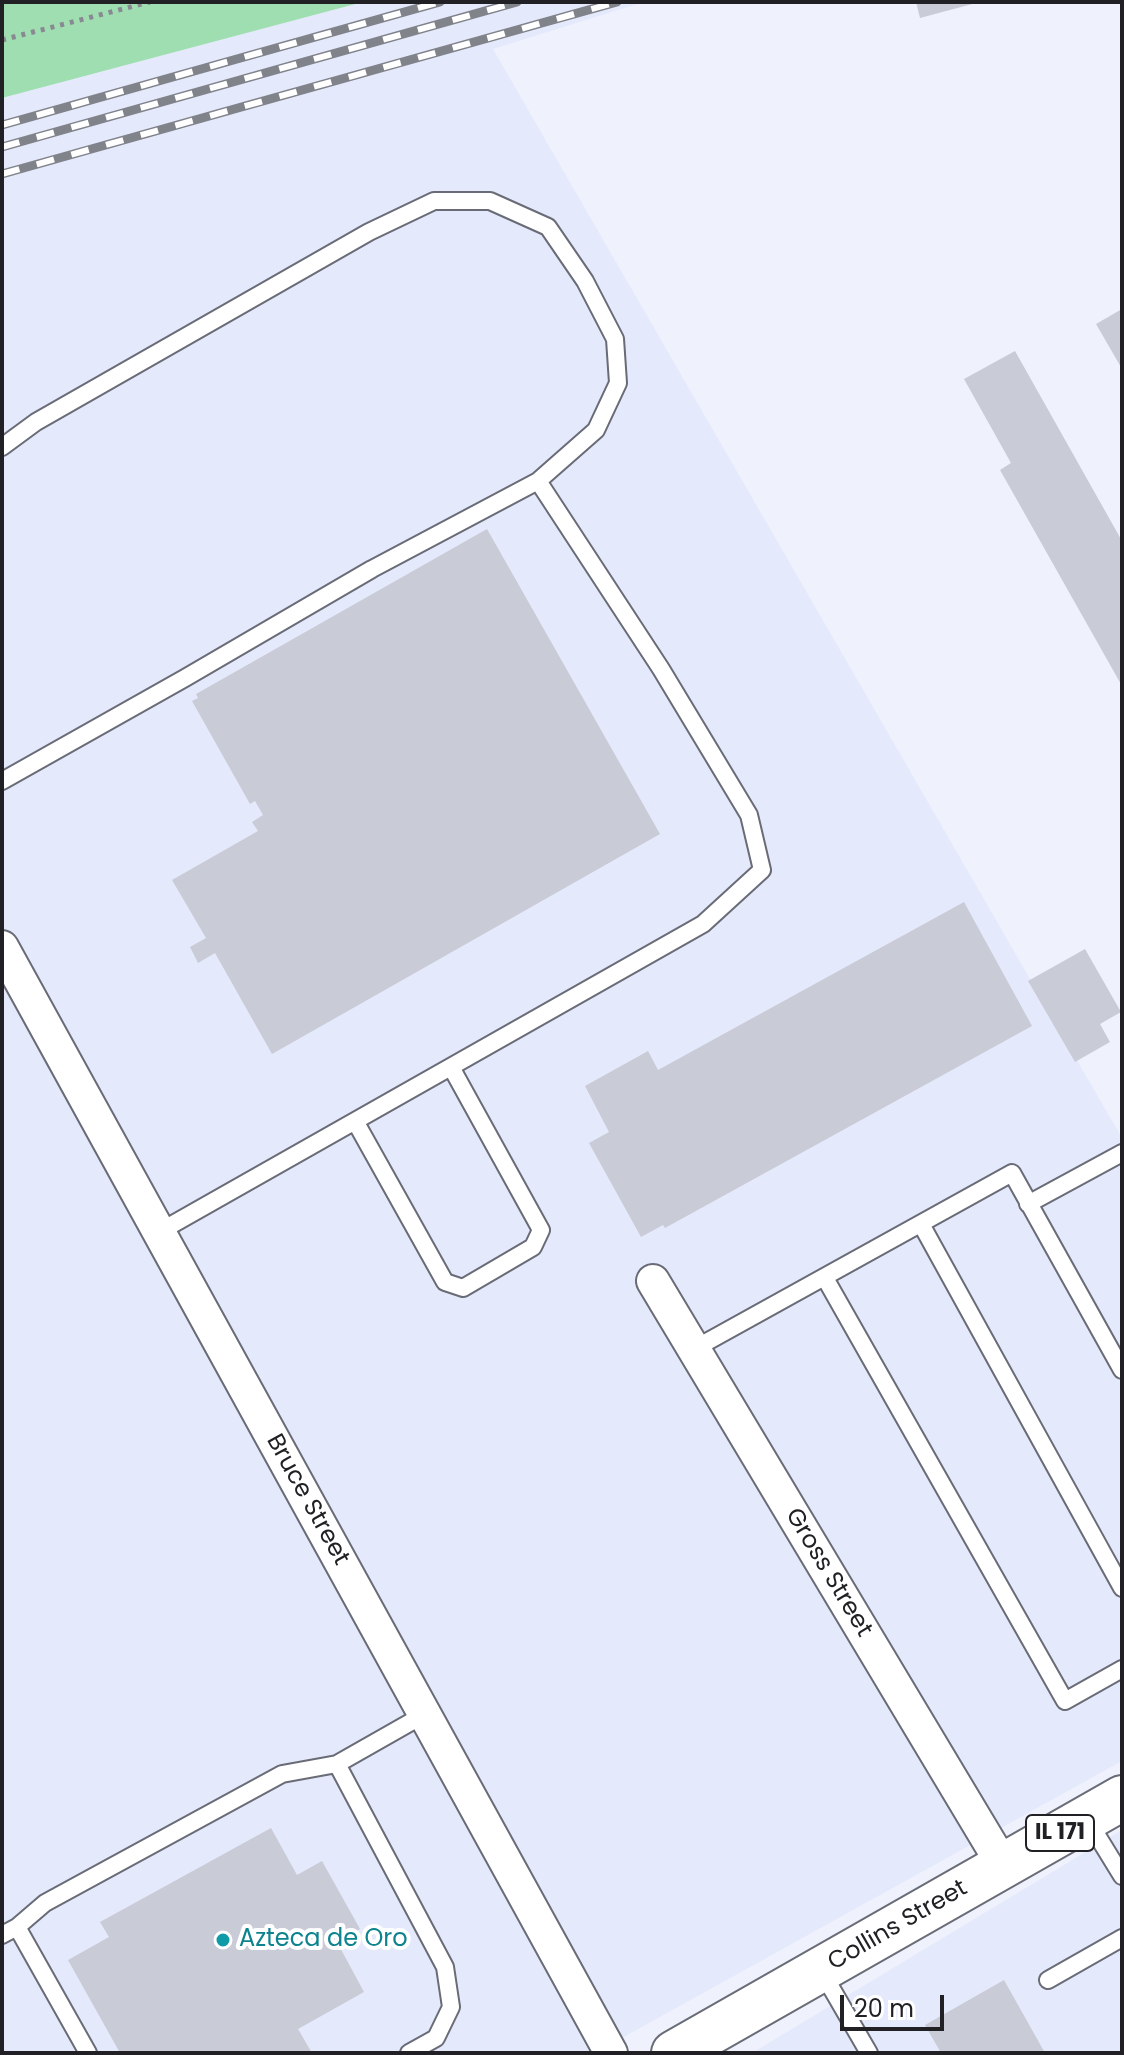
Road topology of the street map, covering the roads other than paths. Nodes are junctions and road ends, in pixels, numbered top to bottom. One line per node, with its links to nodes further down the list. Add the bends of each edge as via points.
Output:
1 (2, 447): 2 (lane, via 36,422 369,232 434,201 490,201 548,227 585,281 615,339 618,383 596,430)
2 (538, 481): 3 (lane, via 372,569); 5 (lane, via 749,815 762,870 703,924)
3 (2, 781)
4 (2, 947): 10 (street, Bruce Street)
5 (451, 1067): 6 (lane); 6 (lane, via 541,1230 533,1247 463,1288 445,1282)
6 (355, 1121): 10 (lane)
7 (1122, 1153): 8 (lane)
8 (1028, 1204): 9 (lane, via 1012,1173); 14 (lane)
9 (921, 1224): 11 (lane); 15 (lane)
10 (159, 1232): 17 (street, Bruce Street)
11 (825, 1278): 13 (lane); 16 (lane, via 1065,1701)
12 (653, 1281): 13 (street, Gross Street)
13 (694, 1349): 20 (street, Gross Street)
14 (1122, 1370)
15 (1122, 1588)
16 (1122, 1669)
17 (425, 1714): 18 (lane); 29 (street, Bruce Street)
18 (337, 1764): 22 (lane, via 282,1774 45,1903); 28 (lane, via 445,1967 451,2007 436,2038)
19 (1104, 1808): 20 (main road, Collins Street / IL 171); 21 (lane)
20 (1003, 1865): 25 (main road, Collins Street / IL 171)
21 (1122, 1876)
22 (17, 1927): 23 (lane); 27 (lane)
23 (2, 1935)
24 (1122, 1938): 26 (lane)
25 (821, 1970): 30 (main road, Collins Street / IL 171); 31 (lane)
26 (1048, 1980)
27 (88, 2053)
28 (409, 2053)
29 (611, 2053)
30 (674, 2053)
31 (869, 2053)

